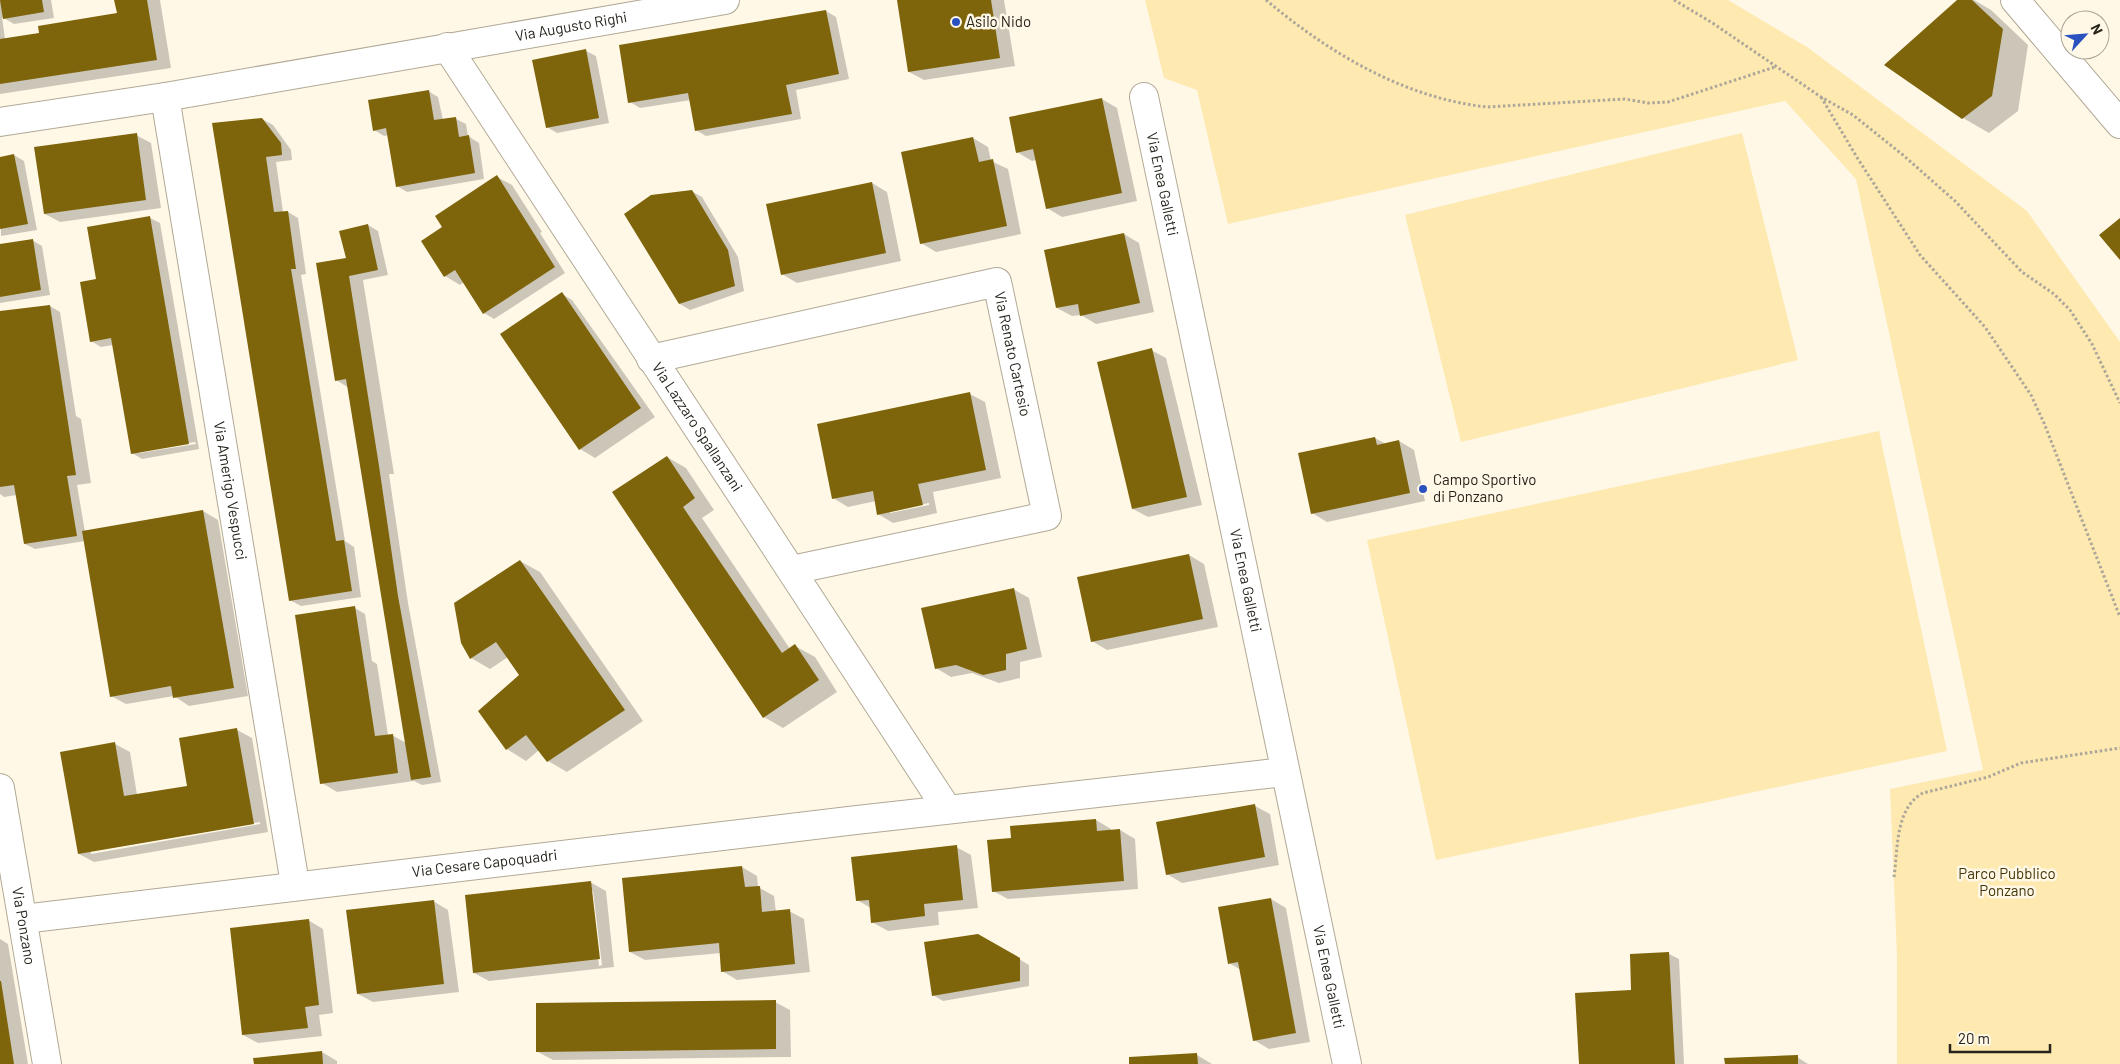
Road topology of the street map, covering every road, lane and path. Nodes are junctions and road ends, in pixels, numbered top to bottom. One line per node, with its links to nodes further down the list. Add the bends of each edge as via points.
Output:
1 (725, 0): 5 (street, Via Augusto Righi)
2 (1266, 0): 6 (path, via 1333,50 1424,94 1464,104 1487,107 1625,99 1659,104)
3 (1674, 0): 6 (path)
4 (2015, 0): 11 (street)
5 (447, 47): 7 (street, Via Augusto Righi); 12 (street, Via Lazzaro Spallanzani)
6 (1775, 67): 9 (path)
7 (165, 97): 10 (street, Via Augusto Righi); 22 (street, Via Amerigo Vespucci)
8 (1144, 97): 17 (street, Via Enea Galletti)
9 (1821, 97): 13 (path, via 1853,115 1904,155 1955,200 2022,272 2062,301 2092,344); 15 (path, via 1920,255 1985,327 2031,395)
10 (0, 122)
11 (2120, 124)
12 (651, 359): 14 (street, Via Lazzaro Spallanzani); 14 (street, Via Renato Cartesio, via 997,282 1046,516)
13 (2120, 403)
14 (792, 570): 19 (street, Via Lazzaro Spallanzani)
15 (2120, 617)
16 (2120, 748): 20 (path, via 2022,763 1988,778 1923,793 1916,797 1904,815)
17 (1285, 772): 19 (street, Via Cesare Capoquadri); 25 (street, Via Enea Galletti)
18 (0, 788): 21 (street, Via Ponzano)
19 (947, 809): 22 (street, Via Cesare Capoquadri)
20 (1894, 877)
21 (8, 884): 23 (street, Via Ponzano)
22 (295, 884): 23 (street, Via Cesare Capoquadri)
23 (22, 918): 24 (street, Via Ponzano)
24 (47, 1064)
25 (1346, 1064)

